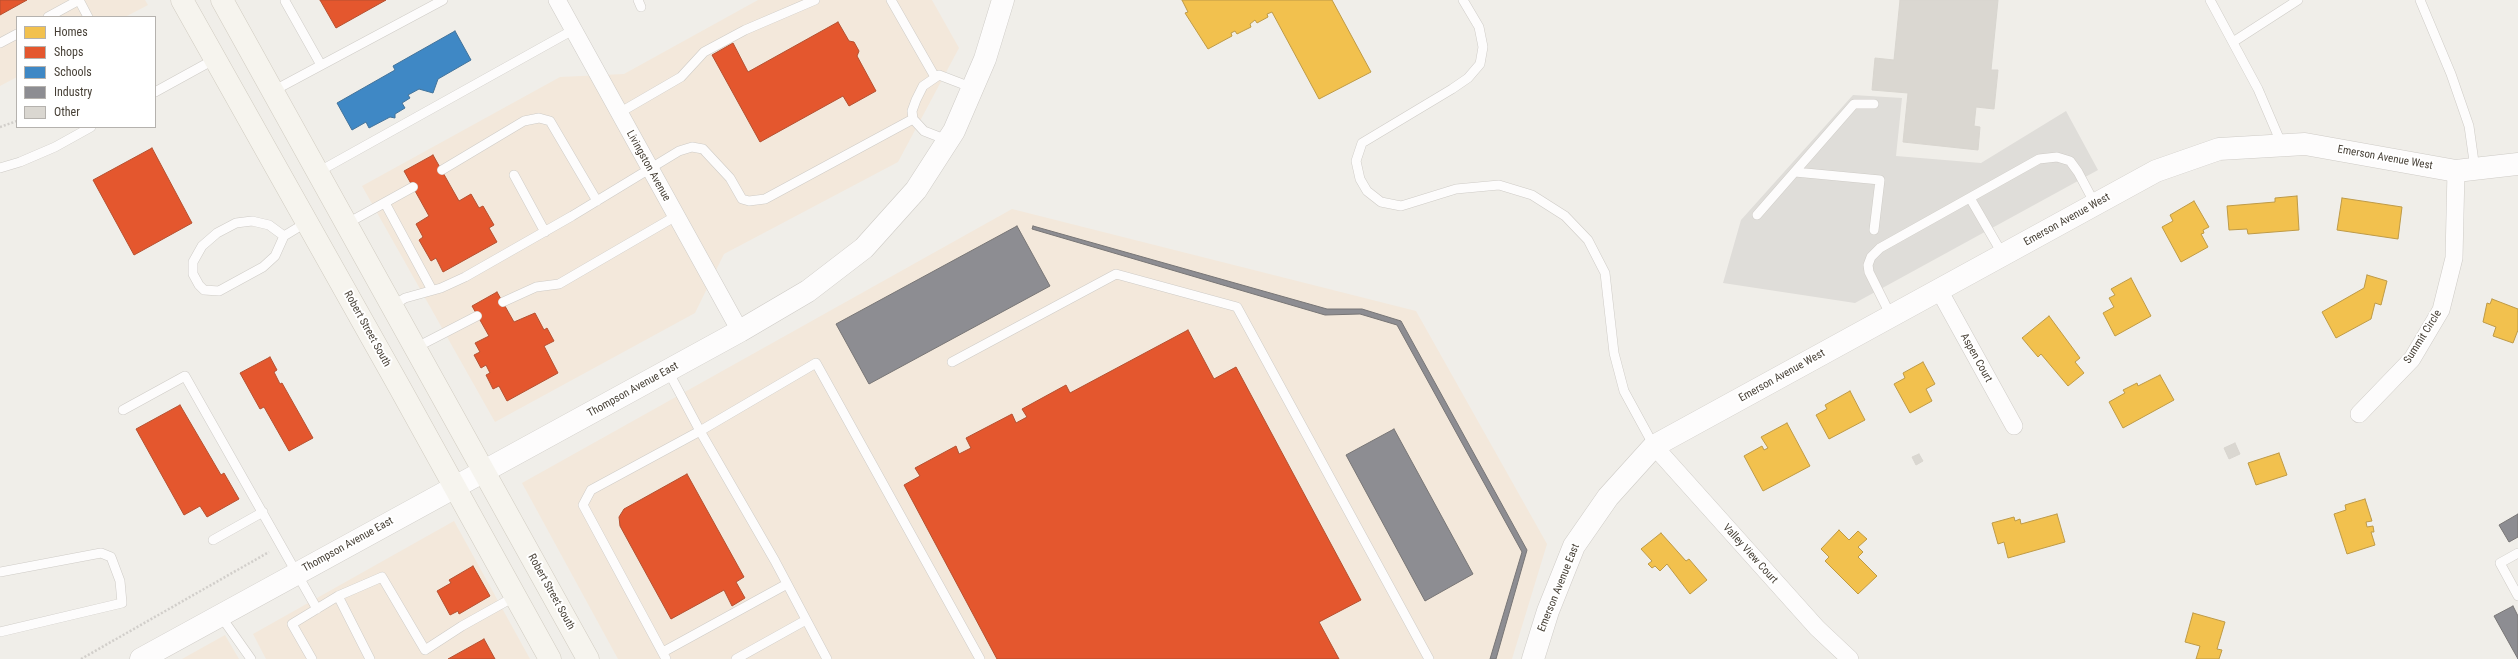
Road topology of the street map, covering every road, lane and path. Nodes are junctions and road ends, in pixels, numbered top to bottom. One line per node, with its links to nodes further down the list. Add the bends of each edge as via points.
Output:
1 (79, 0): 14 (lane); 15 (lane)
2 (182, 0): 20 (main road, Robert Street South)
3 (222, 0): 25 (main road, Robert Street South)
4 (443, 0): 21 (lane)
5 (557, 0): 16 (street, Livingston Avenue)
6 (815, 0): 27 (lane, via 745,30 704,52 681,77)
7 (891, 0): 22 (lane)
8 (1002, 0): 23 (street, Thompson Avenue East, via 985,59)
9 (1463, 0): 69 (lane, via 1479,27 1483,47 1480,64 1468,78 1452,89 1362,143 1356,161 1360,179 1366,190 1381,202 1401,206 1456,189 1499,185 1532,195 1565,216 1588,240 1605,273 1614,353 1624,391)
10 (2210, 0): 18 (lane)
11 (2298, 0): 18 (lane)
12 (2420, 0): 38 (lane, via 2451,74 2469,126)
13 (285, 1): 21 (lane)
14 (50, 16)
15 (87, 16)
16 (573, 30): 27 (street, Livingston Avenue); 39 (lane)
17 (16, 35): 19 (lane)
18 (2233, 42): 33 (lane, via 2258,89)
19 (0, 43)
20 (215, 59): 24 (lane); 49 (main road, Robert Street South)
21 (321, 66): 25 (lane)
22 (935, 77): 23 (lane, via 939,75); 28 (lane, via 923,86 912,112)
23 (973, 88): 32 (street, Thompson Avenue East)
24 (156, 91)
25 (273, 91): 39 (main road, Robert Street South)
26 (1874, 104): 40 (lane, via 1854,104)
27 (619, 113): 36 (street, Livingston Avenue)
28 (913, 119): 32 (lane, via 924,131); 36 (lane, via 765,199 749,201 742,198 730,178 703,149 692,147 679,151)
29 (16, 120): 30 (path)
30 (0, 127)
31 (89, 128): 35 (lane, via 55,147)
32 (948, 141): 61 (street, Thompson Avenue East, via 916,190 864,248 808,291)
33 (2282, 145): 38 (street, Emerson Avenue West, via 2305,144); 46 (street, Emerson Avenue West, via 2219,149 2156,172)
34 (2518, 164): 38 (street, Emerson Avenue West)
35 (0, 168)
36 (650, 168): 44 (lane); 48 (street, Livingston Avenue)
37 (442, 170): 44 (lane, via 524,121 539,118 550,121)
38 (2465, 170): 66 (street, Summit Circle, via 2454,258 2441,310 2412,359)
39 (318, 172): 50 (main road, Robert Street South)
40 (1795, 172): 47 (lane); 51 (lane, via 1880,180)
41 (514, 175): 52 (lane)
42 (413, 187): 45 (lane)
43 (1970, 198): 46 (lane, via 2039,159 2057,158 2070,161); 54 (lane); 60 (lane, via 1880,248 1871,257 1869,272)
44 (597, 201): 52 (lane)
45 (385, 203): 50 (lane); 55 (lane)
46 (2095, 204): 54 (street, Emerson Avenue West)
47 (1757, 215)
48 (676, 216): 57 (lane, via 559,284 536,287); 61 (street, Livingston Avenue)
49 (307, 222): 53 (lane); 71 (main road, Robert Street South)
50 (346, 224): 58 (main road, Robert Street South)
51 (1874, 230)
52 (545, 232): 55 (lane, via 464,277)
53 (284, 236): 53 (lane, via 269,225 252,221 236,223 217,233 202,246 193,262 193,274 198,285 204,290 219,291 263,267 275,256)
54 (2003, 255): 56 (street, Emerson Avenue West)
55 (432, 290): 58 (lane, via 405,298)
56 (1939, 290): 60 (street, Emerson Avenue West); 67 (street, Aspen Court)
57 (503, 302)
58 (392, 306): 62 (main road, Robert Street South)
59 (477, 316): 62 (lane)
60 (1891, 316): 69 (street, Emerson Avenue West)
61 (740, 331): 64 (street, Thompson Avenue East)
62 (415, 348): 70 (main road, Robert Street South)
63 (952, 362): 97 (lane, via 1116,274 1237,307)
64 (668, 370): 68 (lane); 70 (street, Thompson Avenue East)
65 (123, 410): 72 (lane, via 186,376)
66 (2358, 414)
67 (2014, 426)
68 (700, 431): 78 (lane); 86 (lane, via 591,490 583,505); 96 (lane, via 816,363)
69 (1654, 446): 98 (street, Emerson Avenue East, via 1608,497 1574,546 1548,611); 99 (street, Valley View Court, via 1817,628)
70 (484, 471): 71 (street, Thompson Avenue East); 93 (main road, Robert Street South)
71 (454, 487): 77 (street, Thompson Avenue East); 81 (main road, Robert Street South)
72 (263, 512): 73 (lane); 74 (lane)
73 (213, 540)
74 (281, 545): 77 (lane); 88 (path)
75 (2518, 553): 80 (lane, via 2500,563)
76 (0, 572): 85 (lane, via 101,553 111,557 120,581 122,603)
77 (297, 573): 82 (lane); 83 (street, Thompson Avenue East)
78 (787, 584): 84 (lane); 86 (lane)
79 (338, 596): 81 (lane, via 382,577 425,650); 82 (lane); 91 (lane)
80 (2518, 596)
81 (514, 597): 92 (main road, Robert Street South)
82 (317, 609): 90 (lane, via 292,624)
83 (220, 615): 87 (lane); 89 (street, Thompson Avenue East)
84 (806, 620): 94 (lane); 95 (lane)
85 (0, 632)
86 (665, 656)
87 (250, 658)
88 (81, 659)
89 (142, 659)
90 (312, 659)
91 (370, 659)
92 (550, 659)
93 (588, 659)
94 (736, 659)
95 (828, 659)
96 (980, 659)
97 (1429, 659)
98 (1533, 659)
99 (1850, 659)

